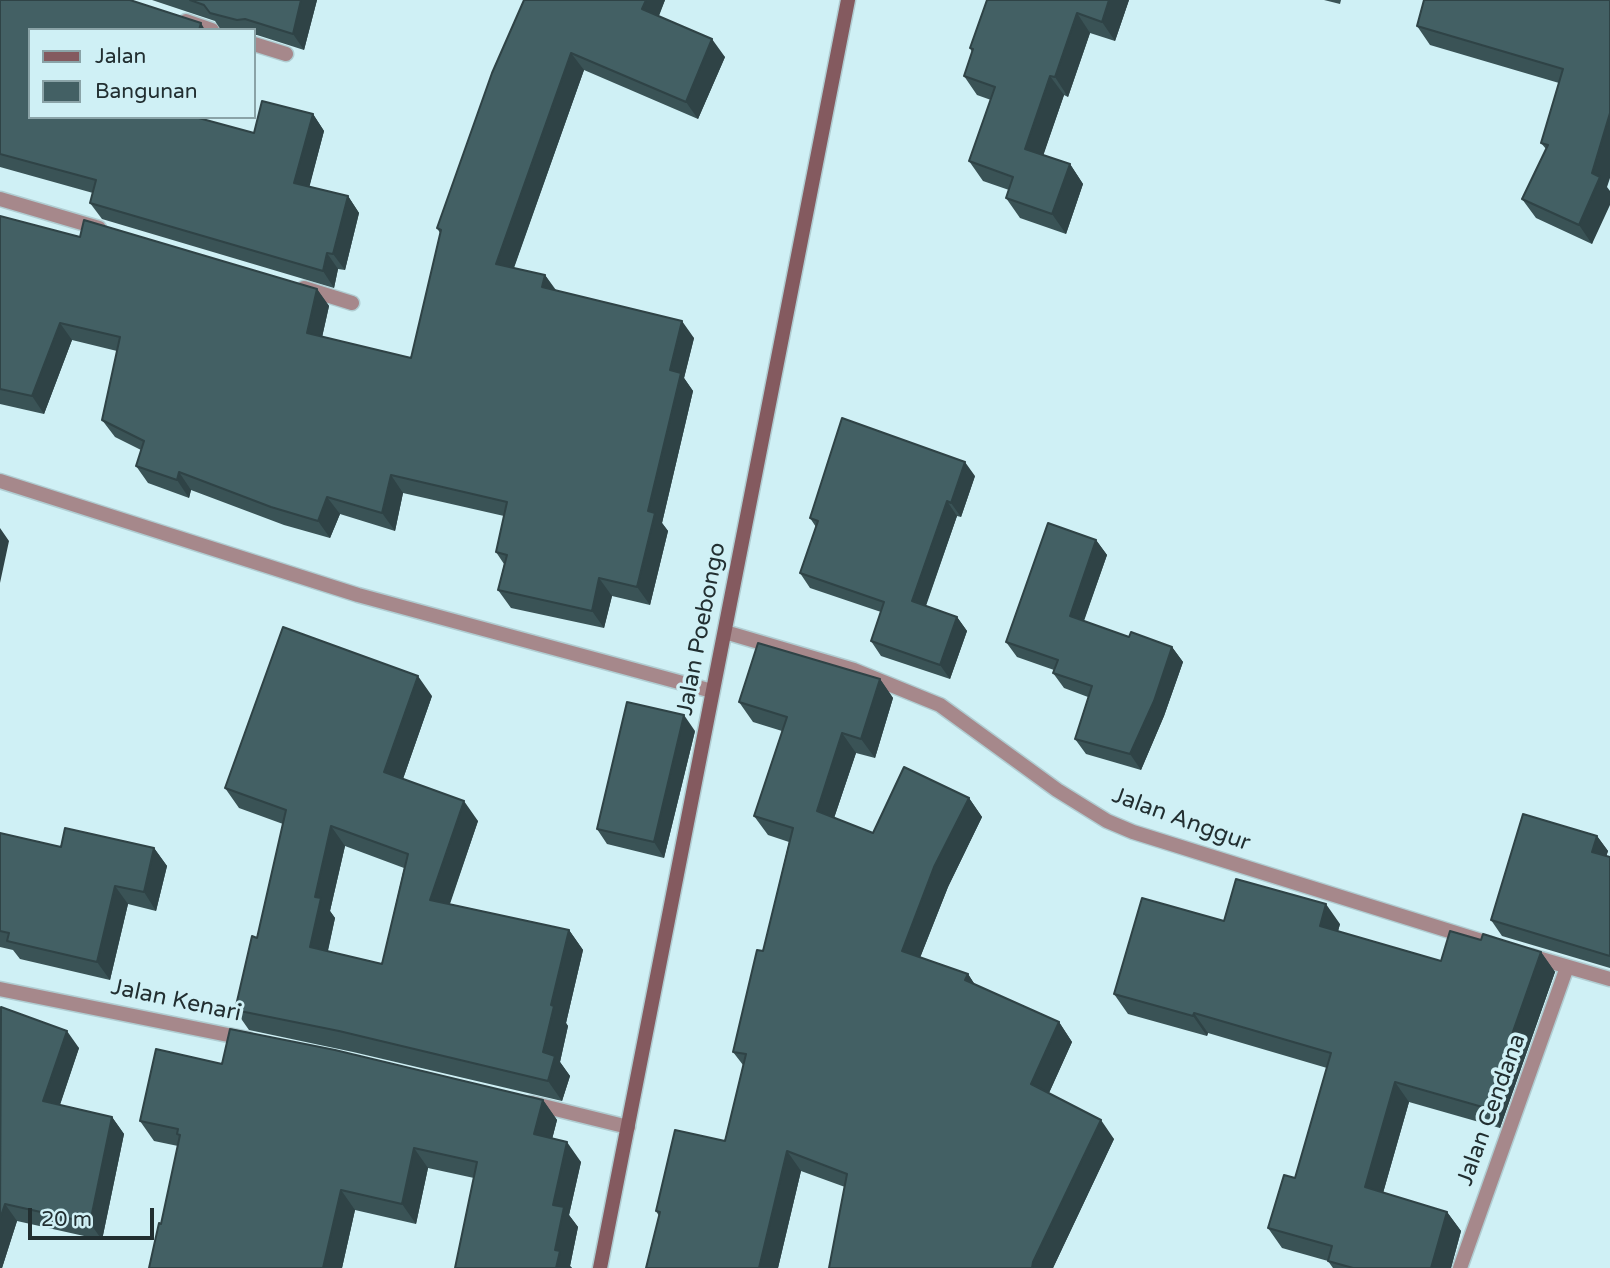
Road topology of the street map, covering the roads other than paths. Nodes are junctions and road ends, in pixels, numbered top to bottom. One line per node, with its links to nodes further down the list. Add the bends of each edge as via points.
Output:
1 (848, 0): 11 (main road, Jalan Poebongo)
2 (173, 17): 3 (street)
3 (206, 28)
4 (256, 45): 5 (street)
5 (285, 54)
6 (0, 199): 7 (street)
7 (117, 233)
8 (287, 283): 9 (street)
9 (352, 303)
10 (0, 481): 12 (street, via 358,595)
11 (725, 632): 12 (main road, Jalan Poebongo); 13 (street, Jalan Anggur, via 854,670 940,705 1057,790 1133,832)
12 (712, 691): 18 (main road, Jalan Poebongo)
13 (1567, 967): 14 (street, Jalan Anggur); 20 (street, Jalan Cendana)
14 (1610, 979)
15 (0, 989): 16 (street, Jalan Kenari)
16 (257, 1041)
17 (511, 1098): 18 (street)
18 (628, 1126): 19 (main road, Jalan Poebongo)
19 (600, 1268)
20 (1460, 1268)

